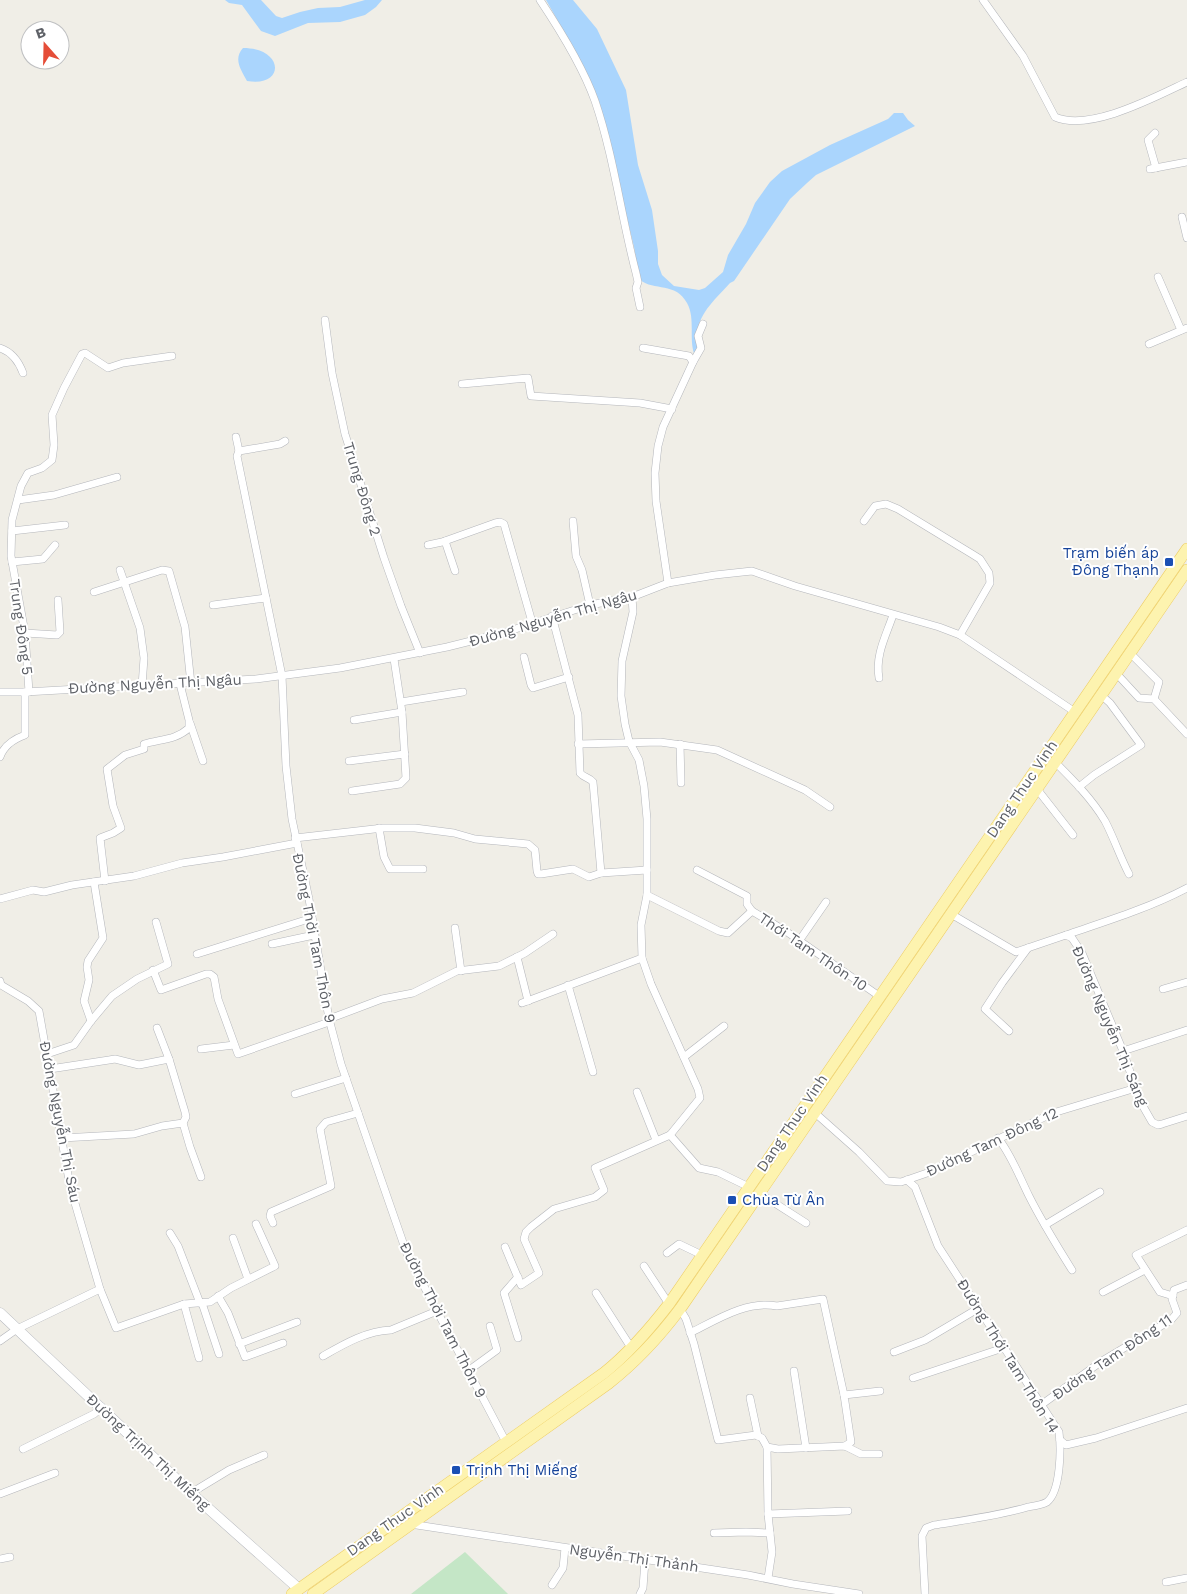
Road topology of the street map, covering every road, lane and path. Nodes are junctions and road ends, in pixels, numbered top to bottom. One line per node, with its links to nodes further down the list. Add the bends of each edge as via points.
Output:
1 (540, 0): 9 (street, via 594,99 638,282)
2 (983, 0): 3 (street, via 1023,56 1055,117 1064,121 1114,114)
3 (1187, 82)
4 (1156, 133): 5 (street, via 1148,140 1153,168)
5 (1187, 162)
6 (1182, 217): 7 (street)
7 (1187, 238)
8 (1158, 277): 12 (street)
9 (640, 307)
10 (325, 320): 51 (street, Trung Đông 2, via 345,434 400,606)
11 (703, 324): 17 (street, via 698,336 701,348)
12 (1184, 329): 13 (street)
13 (1149, 344)
14 (0, 348): 18 (street, via 19,362)
15 (643, 348): 17 (street, via 689,356)
16 (172, 356): 25 (street, Trung Đông 5, via 108,368 82,354 52,415 52,460 42,468 28,472)
17 (693, 362): 20 (street)
18 (22, 373)
19 (462, 384): 20 (street, via 528,378 530,396 587,398)
20 (672, 409): 39 (street, via 663,427 655,473)
21 (236, 437): 23 (street, Đường Thời Tam Thôn 9)
22 (285, 441): 23 (street)
23 (239, 451): 42 (street, Đường Thời Tam Thôn 9, via 239,467)
24 (117, 477): 25 (street, via 54,495)
25 (18, 500): 29 (street, Trung Đông 5)
26 (573, 521): 45 (street, via 576,556)
27 (864, 521): 50 (street, via 876,506 886,504 972,554 986,567 990,583)
28 (65, 525): 29 (street)
29 (12, 531): 34 (street, Trung Đông 5)
30 (445, 541): 32 (street); 37 (street); 48 (street, via 495,523 504,524)
31 (55, 545): 34 (street, via 43,559)
32 (428, 546)
33 (1187, 549): 69 (main road, Dang Thuc Vinh)
34 (12, 562): 49 (street, Trung Đông 5)
35 (120, 570): 38 (street)
36 (1187, 570): 52 (main road, Dang Thuc Vinh)
37 (454, 571)
38 (125, 583): 40 (street); 60 (street, via 162,570 169,571 185,627); 61 (street, via 140,628 144,658)
39 (668, 584): 41 (street, Đường Nguyễn Thị Ngâu); 46 (street, Đường Nguyễn Thị Ngâu, via 752,571)
40 (94, 592)
41 (632, 597): 45 (street, Đường Nguyễn Thị Ngâu); 74 (street, via 633,612 622,661 621,696)
42 (266, 598): 44 (street); 56 (street, Đường Thời Tam Thôn 9)
43 (58, 600): 49 (street, via 60,632 57,635)
44 (213, 605)
45 (590, 605): 47 (street, Đường Nguyễn Thị Ngâu)
46 (893, 615): 50 (street, Đường Nguyễn Thị Ngâu); 58 (street, via 881,648 877,666)
47 (552, 616): 48 (street, Đường Nguyễn Thị Ngâu); 57 (street)
48 (532, 622): 51 (street, Đường Nguyễn Thị Ngâu, via 503,633)
49 (25, 633): 63 (street, Trung Đông 5)
50 (960, 635): 69 (street, Đường Nguyễn Thị Ngâu)
51 (420, 653): 54 (street, Đường Nguyễn Thị Ngâu)
52 (1130, 653): 55 (main road, Dang Thuc Vinh); 66 (street, via 1159,682)
53 (524, 657): 57 (street, via 533,688)
54 (394, 659): 56 (street, Đường Nguyễn Thị Ngâu); 67 (street)
55 (1116, 673): 65 (main road, Dang Thuc Vinh); 66 (street, via 1139,698)
56 (282, 676): 60 (street, Đường Nguyễn Thị Ngâu); 89 (street, Đường Thời Tam Thôn 9, via 286,766)
57 (569, 677): 75 (street, via 578,715)
58 (879, 678)
59 (180, 684): 60 (street, Đường Nguyễn Thị Ngâu); 61 (street, Đường Nguyễn Thị Ngâu); 71 (street)
60 (191, 684)
61 (142, 686): 63 (street, Đường Nguyễn Thị Ngâu)
62 (0, 692): 63 (street, Đường Nguyễn Thị Ngâu)
63 (27, 692): 78 (street, via 26,735 15,739)
64 (463, 692): 67 (street)
65 (1101, 695): 70 (main road, Dang Thuc Vinh); 83 (street, via 1141,745)
66 (1154, 699): 73 (street)
67 (401, 702): 68 (street)
68 (402, 712): 72 (street); 77 (street)
69 (1075, 712): 70 (main road); 122 (main road, Dang Thuc Vinh)
70 (1085, 719): 81 (main road, Dang Thuc Vinh)
71 (189, 720): 80 (street); 95 (street, via 189,728 181,735 144,744 144,749 107,769 113,806 121,828 100,838)
72 (354, 720)
73 (1187, 734)
74 (629, 741): 75 (street); 76 (street); 91 (street, via 639,760 644,786)
75 (578, 744): 93 (street, via 580,773 593,782)
76 (680, 744): 82 (street); 86 (street, via 717,750 805,790)
77 (405, 754): 79 (street); 85 (street, via 406,778 400,784)
78 (0, 757)
79 (349, 761)
80 (203, 762)
81 (1055, 762): 83 (street); 84 (main road, Dang Thuc Vinh)
82 (682, 783)
83 (1079, 787): 94 (street, via 1105,822)
84 (1037, 789): 88 (street); 102 (main road, Dang Thuc Vinh)
85 (352, 790)
86 (830, 807)
87 (379, 828): 89 (street); 90 (street, via 384,857 390,869); 93 (street, via 415,828 528,844 535,850 538,874 567,869 589,877)
88 (1073, 835)
89 (296, 840): 95 (street); 103 (street, Đường Thời Tam Thôn 9)
90 (423, 870)
91 (647, 870): 93 (street); 98 (street)
92 (697, 870): 101 (street, via 747,896 747,904)
93 (601, 873)
94 (1129, 874)
95 (105, 881): 96 (street)
96 (94, 882): 99 (street, via 44,892 33,890); 124 (street, via 103,938 87,967 89,980 84,1001)
97 (1187, 888): 108 (street, via 1130,913)
98 (647, 895): 101 (street, Thới Tam Thôn 10, via 728,933); 114 (street, via 641,925)
99 (0, 899)
100 (826, 902): 109 (street)
101 (752, 911): 109 (street, Thới Tam Thôn 10)
102 (951, 914): 111 (street, Đường Nguyễn Thị Sáng, via 1016,952); 141 (main road, Dang Thuc Vinh)
103 (312, 918): 107 (street, Đường Thời Tam Thôn 9); 112 (street)
104 (156, 922): 115 (street, via 168,964)
105 (455, 928): 116 (street)
106 (553, 934): 113 (street)
107 (314, 935): 110 (street); 123 (street, Đường Thời Tam Thôn 9)
108 (1066, 935): 111 (street, Đường Nguyễn Thị Sáng); 131 (street, Đường Nguyễn Thị Sáng, via 1082,953)
109 (799, 941): 122 (street, Thới Tam Thôn 10)
110 (272, 944)
111 (1028, 948): 128 (street, via 985,1010)
112 (197, 954)
113 (517, 957): 116 (street, via 499,966); 119 (street, via 525,1002)
114 (642, 958): 119 (street); 133 (street)
115 (153, 970): 124 (street, via 112,996); 129 (street, via 161,990 206,974 214,977)
116 (461, 971): 123 (street, via 413,992 382,999)
117 (0, 980): 120 (street, Đường Nguyễn Thị Sáu)
118 (1187, 982): 121 (street)
119 (568, 985): 136 (street)
120 (0, 986): 132 (street, Đường Nguyễn Thị Sáu, via 39,1010)
121 (1163, 988)
122 (879, 996): 151 (main road, Dang Thuc Vinh)
123 (329, 1020): 129 (street, via 238,1054); 137 (street, Đường Thời Tam Thôn 9)
124 (91, 1021): 132 (street, via 74,1045)
125 (724, 1026): 133 (street)
126 (157, 1028): 134 (street)
127 (1187, 1030): 131 (street)
128 (1010, 1031)
129 (234, 1045): 130 (street)
130 (201, 1049)
131 (1122, 1051): 138 (street, Đường Nguyễn Thị Sáng)
132 (47, 1054): 135 (street, Đường Nguyễn Thị Sáu)
133 (684, 1057): 145 (street, via 700,1098)
134 (169, 1059): 135 (street, via 139,1065 115,1059); 144 (street, via 186,1112)
135 (50, 1069): 146 (street, Đường Nguyễn Thị Sáu)
136 (593, 1072)
137 (346, 1078): 140 (street); 142 (street, Đường Thời Tam Thôn 9)
138 (1136, 1088): 143 (street, Đường Nguyễn Thị Sáng, via 1154,1124); 147 (street, Đường Tam Đông 12, via 1053,1113)
139 (637, 1092): 148 (street)
140 (295, 1094)
141 (814, 1112): 150 (street, via 887,1182); 153 (main road, Dang Thuc Vinh)
142 (358, 1113): 156 (street, via 326,1122 320,1129 331,1186 271,1212); 180 (street, Đường Thời Tam Thôn 9, via 407,1254)
143 (1187, 1116)
144 (183, 1123): 146 (street, via 134,1134); 149 (street)
145 (670, 1135): 148 (street); 151 (street, via 699,1168 718,1172)
146 (62, 1138): 170 (street, Đường Nguyễn Thị Sáu, via 70,1186)
147 (998, 1138): 150 (street, Đường Tam Đông 12); 157 (street)
148 (656, 1140): 167 (street, via 595,1168 604,1190 594,1197 554,1209 526,1232 524,1238 539,1273 521,1285)
149 (202, 1177)
150 (907, 1180): 178 (street, Đường Thới Tam Thôn 14, via 915,1187 938,1246)
151 (749, 1187): 163 (main road, Dang Thuc Vinh)
152 (1100, 1192): 157 (street)
153 (759, 1193): 154 (street); 179 (main road, Dang Thuc Vinh)
154 (806, 1223)
155 (256, 1224): 168 (street, via 275,1266)
156 (273, 1224)
157 (1045, 1225): 165 (street)
158 (1187, 1230): 166 (street, via 1136,1255)
159 (170, 1233): 175 (street)
160 (233, 1238): 168 (street)
161 (505, 1247): 167 (street)
162 (667, 1253): 163 (street, via 679,1244)
163 (702, 1255): 177 (main road, Dang Thuc Vinh)
164 (644, 1266): 177 (street)
165 (1072, 1270)
166 (1145, 1270): 171 (street); 174 (street, via 1160,1292)
167 (518, 1278): 186 (street, via 504,1293)
168 (248, 1279): 173 (street)
169 (1187, 1285): 174 (street, Đường Tam Đông 11, via 1174,1290)
170 (100, 1289): 176 (street, Đường Nguyễn Thị Sáu, via 116,1328); 184 (street)
171 (1103, 1292)
172 (596, 1293): 191 (street)
173 (218, 1296): 175 (street, via 210,1302); 189 (street)
174 (1173, 1296): 202 (street, Đường Tam Đông 11, via 1177,1313 1172,1320 1102,1361)
175 (201, 1303): 176 (street); 193 (street)
176 (184, 1304): 195 (street)
177 (668, 1304): 191 (main road, Dang Thuc Vinh)
178 (979, 1308): 190 (street, Đường Thới Tam Thôn 14); 192 (street, via 925,1340)
179 (680, 1310): 185 (street); 219 (main road, Dang Thuc Vinh, via 628,1368)
180 (437, 1311): 194 (street, via 391,1330 351,1340); 196 (street, Đường Thời Tam Thôn 9)
181 (0, 1313): 184 (main road, Đường Trịnh Thị Miếng)
182 (296, 1322): 189 (street)
183 (490, 1326): 196 (street, via 497,1350)
184 (17, 1329): 187 (street); 203 (main road, Đường Trịnh Thị Miếng)
185 (690, 1333): 200 (street, via 728,1314 756,1306 823,1299); 205 (street, via 718,1440)
186 (518, 1338)
187 (0, 1341)
188 (283, 1343): 189 (street, via 244,1357)
189 (239, 1344)
190 (1004, 1348): 198 (street); 202 (street, Đường Thới Tam Thôn 14)
191 (632, 1349): 207 (main road, Dang Thuc Vinh, via 604,1373)
192 (894, 1352)
193 (219, 1354)
194 (323, 1356)
195 (199, 1358)
196 (468, 1371): 207 (street, Đường Thời Tam Thôn 9)
197 (794, 1371): 210 (street)
198 (913, 1378)
199 (880, 1391): 200 (street)
200 (844, 1395): 208 (street, via 851,1442)
201 (750, 1398): 205 (street)
202 (1042, 1405): 206 (street, Đường Thới Tam Thôn 14, via 1059,1432)
203 (102, 1407): 211 (street); 215 (main road, Đường Trịnh Thị Miếng)
204 (1187, 1408): 206 (street, via 1096,1438 1066,1445)
205 (758, 1436): 209 (street)
206 (1060, 1440): 236 (street, Đường Thới Tam Thôn 14, via 1058,1476 1052,1496 1046,1502 1009,1513 926,1528 922,1536)
207 (506, 1442): 231 (main road, Dang Thuc Vinh)
208 (846, 1446): 210 (street); 212 (street, via 861,1454)
209 (766, 1447): 210 (street); 218 (street)
210 (806, 1448)
211 (23, 1449)
212 (879, 1454)
213 (264, 1455): 215 (street, via 228,1470)
214 (55, 1473): 216 (street)
215 (191, 1493): 231 (main road, Đường Trịnh Thị Miếng)
216 (0, 1494)
217 (848, 1511): 218 (street)
218 (768, 1514): 221 (street)
219 (410, 1524): 222 (street, Nguyễn Thị Thảnh); 232 (main road, Dang Thuc Vinh)
220 (714, 1533): 221 (street)
221 (770, 1533): 226 (street, via 772,1552)
222 (565, 1548): 225 (street, Nguyễn Thị Thảnh); 230 (street, via 563,1568)
223 (10, 1557): 224 (street)
224 (0, 1559)
225 (644, 1560): 226 (street, Nguyễn Thị Thảnh); 233 (street)
226 (768, 1578): 229 (street, Nguyễn Thị Thảnh)
227 (1187, 1578): 228 (street)
228 (1166, 1582)
229 (793, 1584): 234 (street); 235 (street, Nguyễn Thị Thảnh)
230 (552, 1585)
231 (298, 1592)
232 (313, 1594)
233 (640, 1594)
234 (794, 1594)
235 (859, 1594)
236 (925, 1594)

